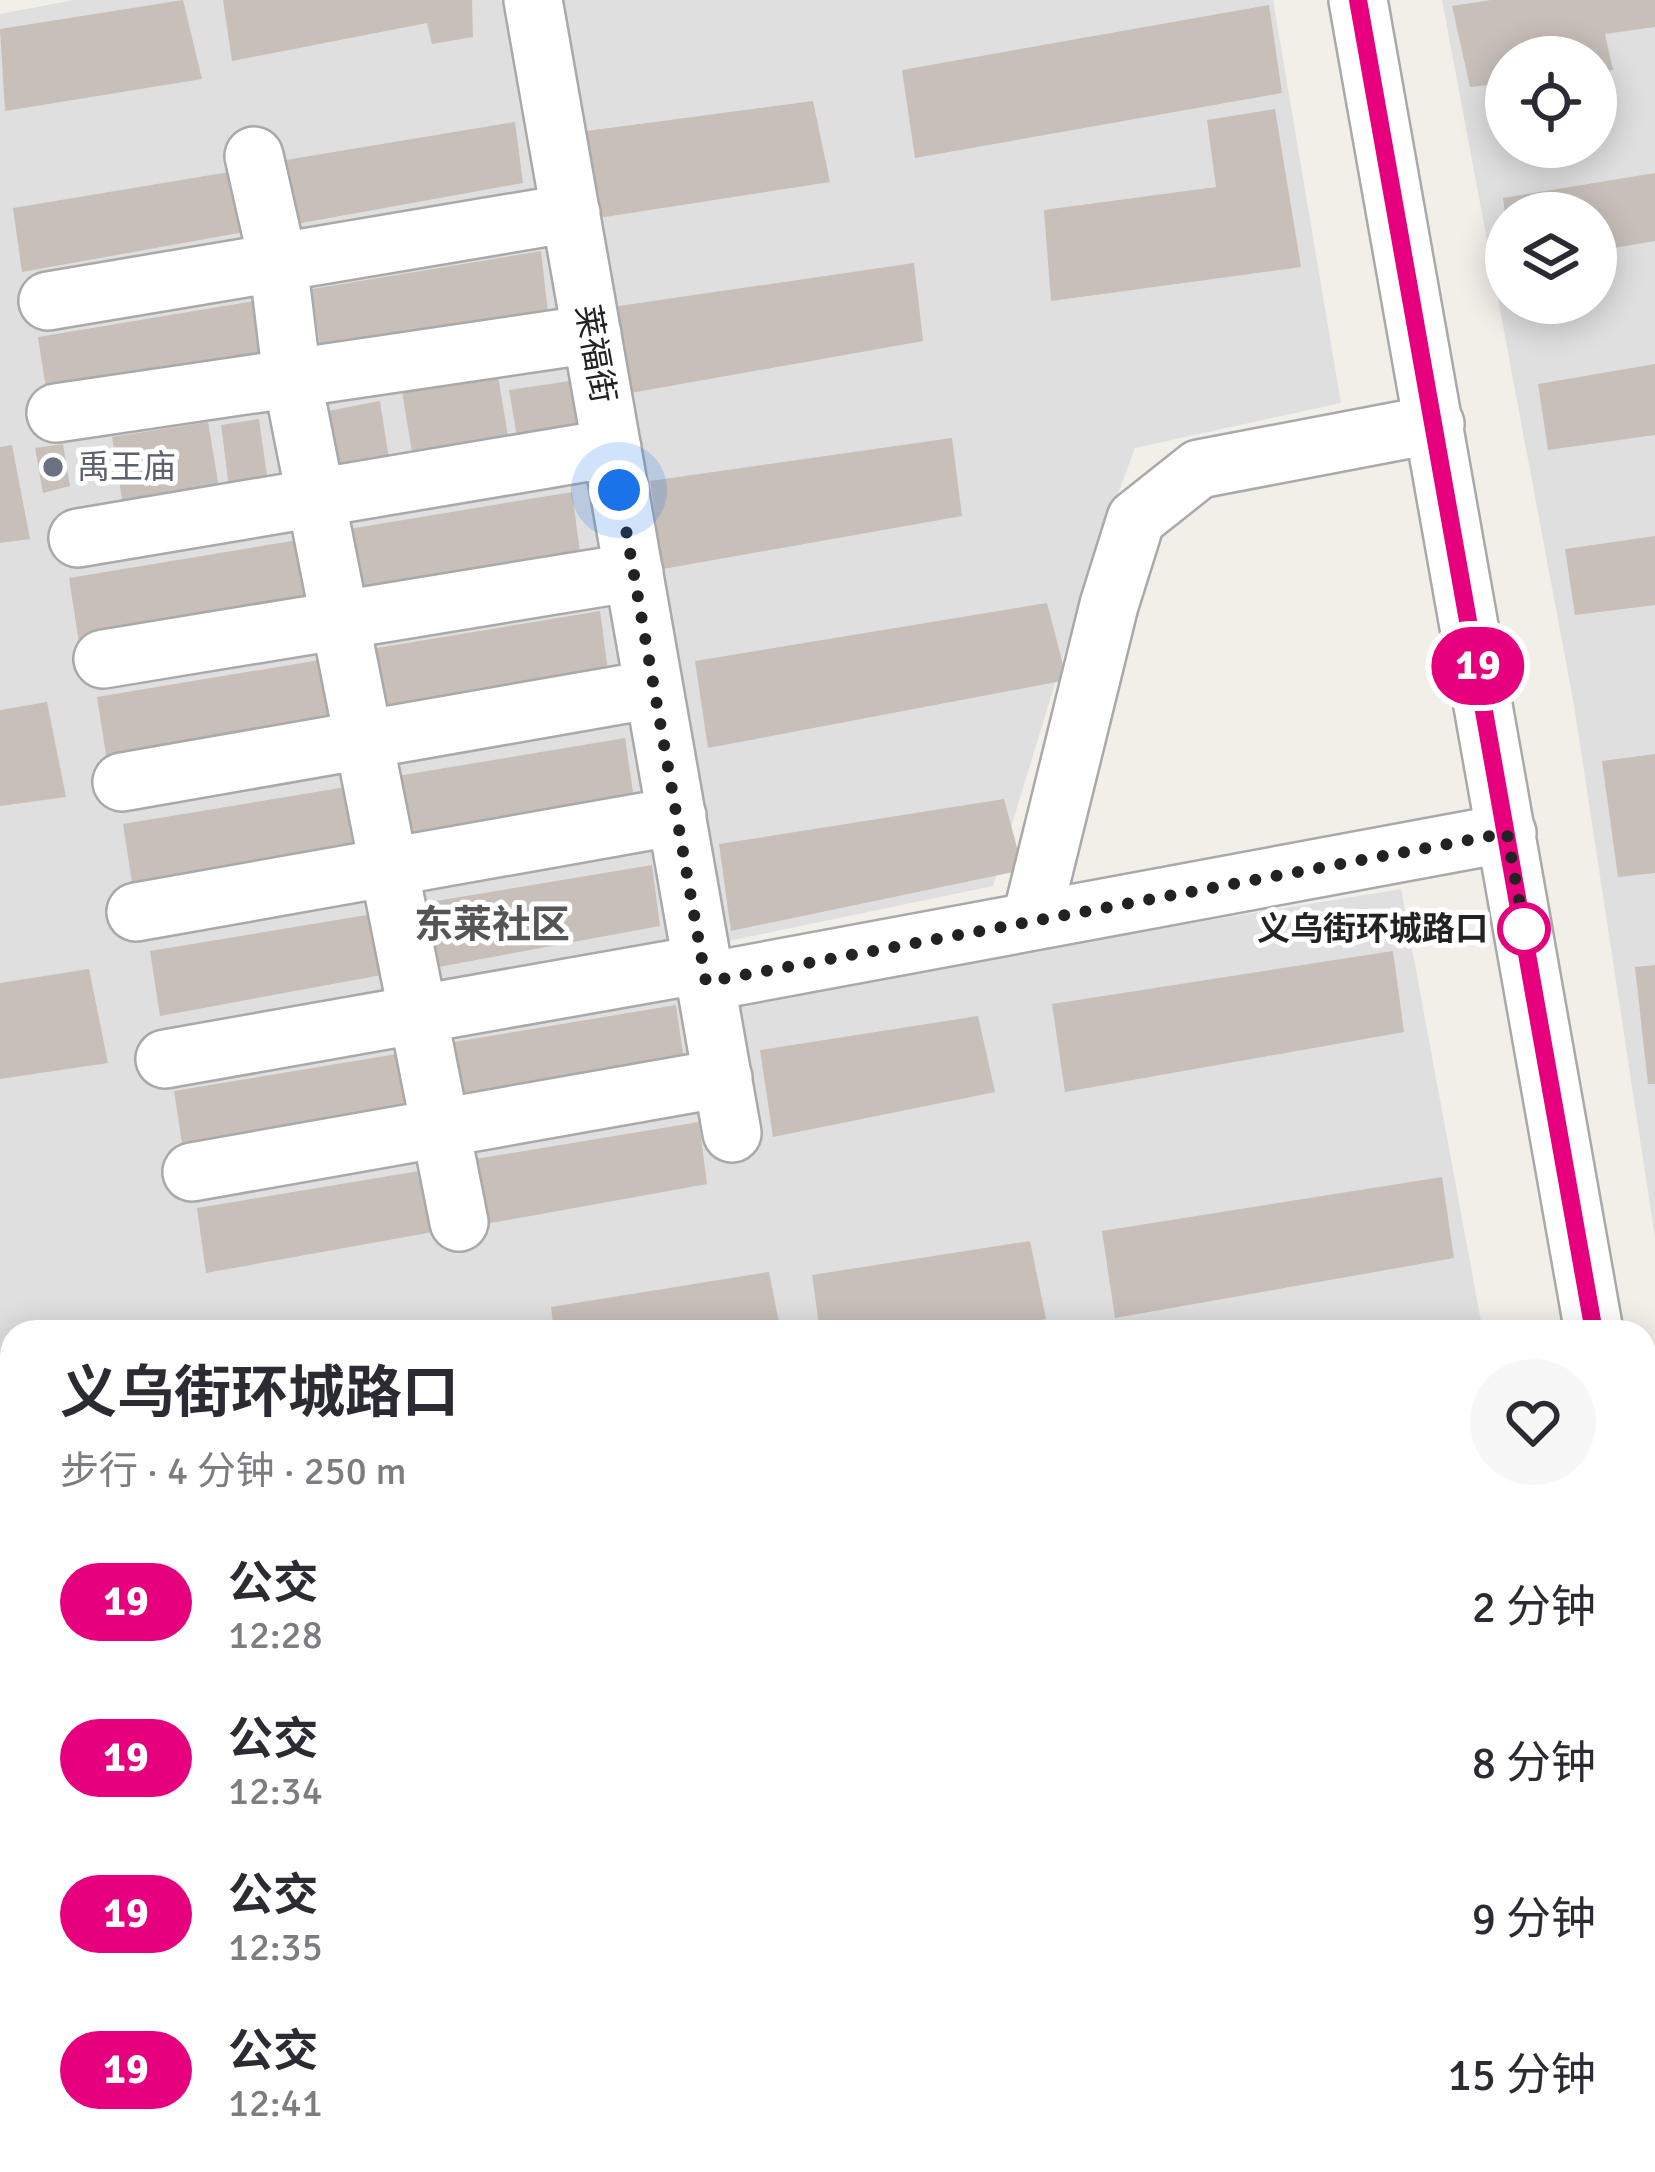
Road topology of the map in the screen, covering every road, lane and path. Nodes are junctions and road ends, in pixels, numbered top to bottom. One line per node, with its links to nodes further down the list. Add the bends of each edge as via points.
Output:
1 (533, 0): 4 (street, 莱福街)
2 (1358, 0): 10 (street)
3 (254, 156): 5 (street)
4 (571, 213): 5 (street); 7 (street, 莱福街)
5 (278, 262): 6 (street); 8 (street)
6 (48, 301)
7 (592, 334): 8 (street); 11 (street, 莱福街)
8 (292, 378): 9 (street); 12 (street)
9 (56, 413)
10 (1435, 424): 21 (street); 24 (street, via 1199,469 1136,519)
11 (612, 448): 12 (street); 14 (street, 莱福街)
12 (316, 498): 13 (street); 15 (street)
13 (78, 538)
14 (634, 572): 15 (street); 17 (street, 莱福街)
15 (340, 620): 16 (street); 18 (street)
16 (103, 658)
17 (654, 689): 18 (street); 20 (street, 莱福街)
18 (364, 740): 19 (street); 22 (street)
19 (122, 782)
20 (677, 816): 22 (street); 25 (street, 莱福街)
21 (1507, 833): 24 (street); 33 (street)
22 (389, 868): 23 (street); 26 (street)
23 (136, 912)
24 (1031, 922): 25 (street)
25 (704, 973): 26 (street); 28 (street, 莱福街)
26 (418, 1014): 27 (street); 29 (street)
27 (165, 1059)
28 (722, 1078): 29 (street); 30 (street, 莱福街)
29 (440, 1129): 31 (street); 32 (street)
30 (732, 1133)
31 (192, 1172)
32 (459, 1222)
33 (1592, 1320)

